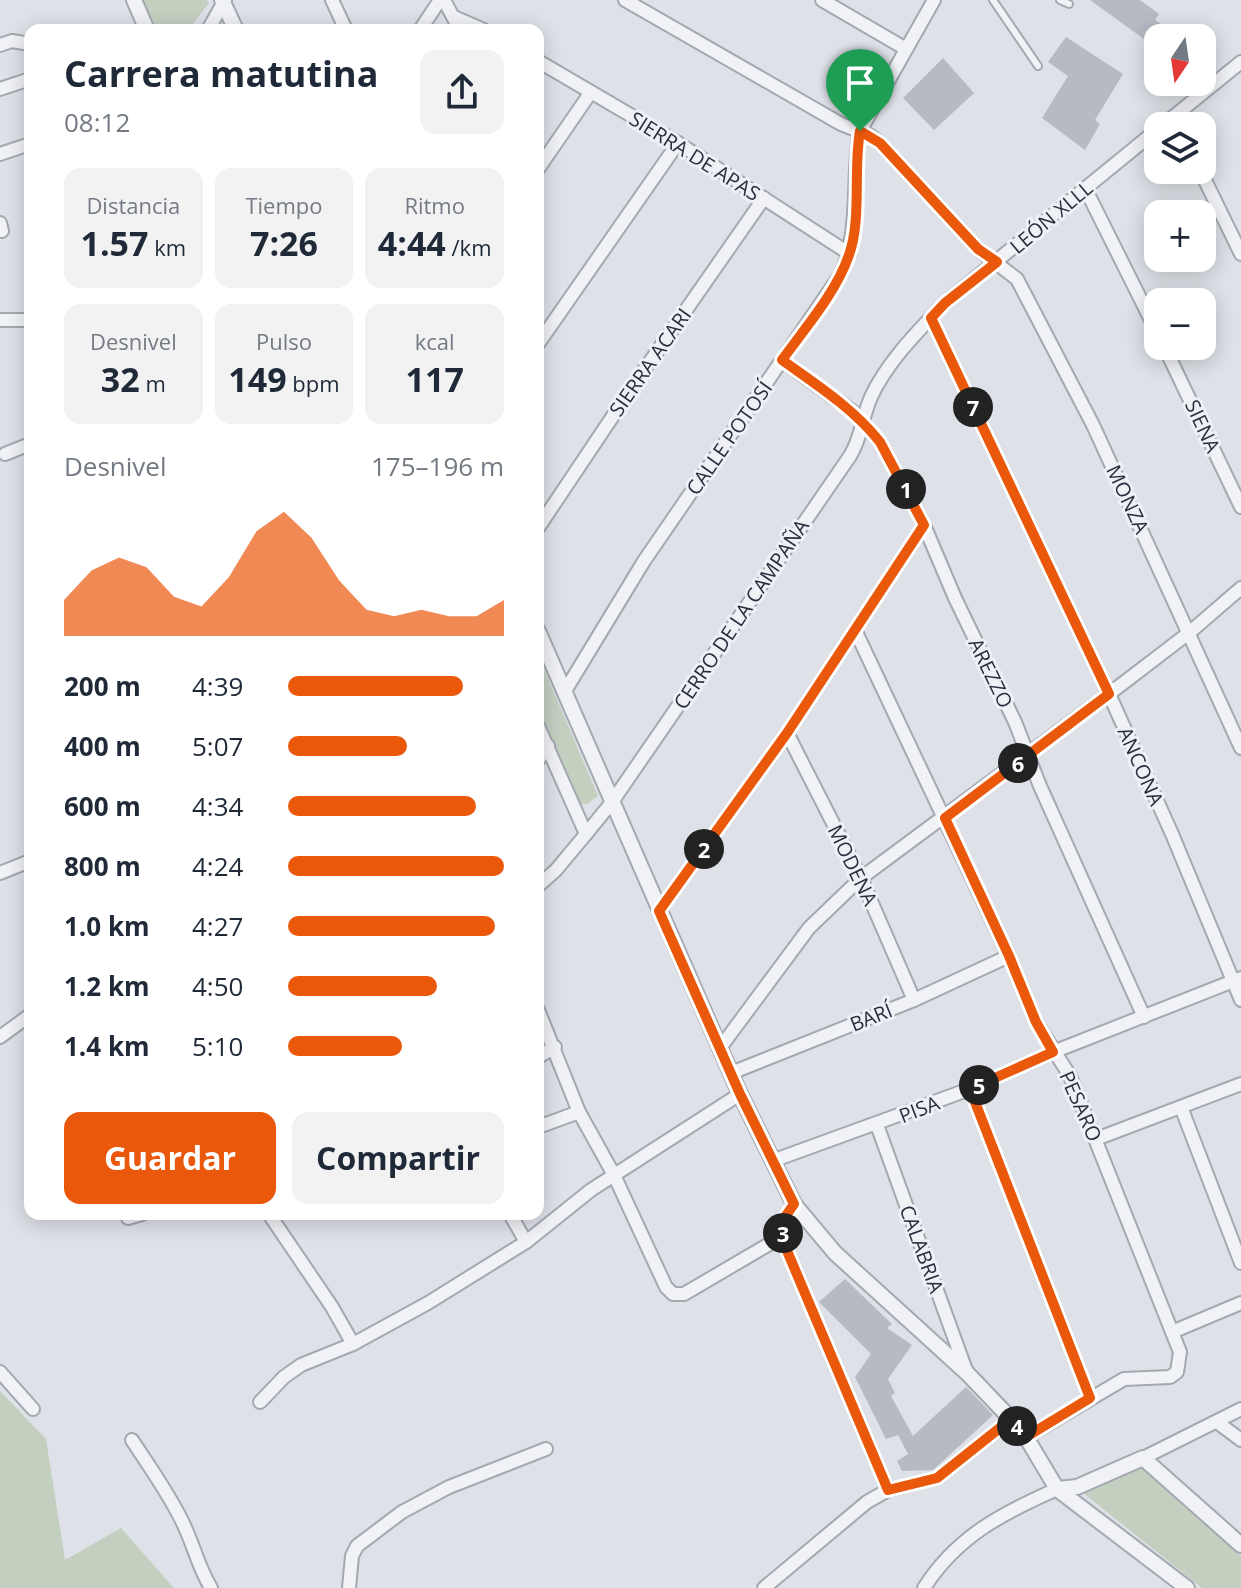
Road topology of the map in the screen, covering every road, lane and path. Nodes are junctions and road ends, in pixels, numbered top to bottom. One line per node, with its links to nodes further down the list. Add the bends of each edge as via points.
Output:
1 (134, 0): 12 (street)
2 (332, 0): 15 (street)
3 (442, 0): 11 (street); 16 (street)
4 (625, 0): 29 (street, MONZA)
5 (822, 0): 21 (street)
6 (934, 0): 21 (street, CALLE POTOSÍ)
7 (993, 0): 24 (lane)
8 (1060, 0): 10 (lane)
9 (224, 1): 13 (street); 14 (street)
10 (1069, 4)
11 (454, 17): 17 (street); 18 (street)
12 (144, 24)
13 (211, 24)
14 (234, 24)
15 (343, 24)
16 (424, 24)
17 (457, 24)
18 (470, 24)
19 (24, 43): 20 (street)
20 (0, 45)
21 (906, 49): 29 (street, CALLE POTOSÍ)
22 (1241, 62): 28 (street, LEÓN XLLL)
23 (544, 65): 27 (street, SIERRA DE APAS)
24 (1038, 66)
25 (24, 81): 26 (street)
26 (0, 89)
27 (591, 92): 31 (street, SIERRA DE APAS); 34 (street)
28 (1186, 112)
29 (860, 131): 38 (street, CALLE POTOSÍ); 40 (street, MONZA, via 880,143 978,249)
30 (1144, 141): 36 (street, LEÓN XLLL)
31 (678, 143): 37 (street, SIERRA DE APAS); 45 (street)
32 (24, 146): 33 (street)
33 (0, 154)
34 (544, 160)
35 (1207, 184): 39 (street)
36 (1085, 188): 40 (street, LEÓN XLLL); 41 (street)
37 (764, 198): 38 (street, SIERRA DE APAS); 52 (street, SIERRA ACARI)
38 (850, 254): 46 (street, CALLE POTOSÍ)
39 (1241, 254)
40 (997, 262): 42 (street, LEÓN XLLL); 56 (street, MONZA, via 1024,292)
41 (1144, 306)
42 (931, 318): 48 (street, LEÓN XLLL, via 876,388); 59 (street, ANCONA)
43 (0, 320): 44 (street)
44 (24, 320)
45 (544, 335)
46 (782, 360): 48 (street, AREZZO); 58 (street, CALLE POTOSÍ, via 644,561)
47 (1171, 360): 51 (street, SIENA)
48 (864, 423): 53 (street, AREZZO, via 880,442); 66 (street, CERRO DE LA CAMPAÑA, via 850,456)
49 (24, 446): 50 (street)
50 (5, 454)
51 (1241, 507)
52 (544, 519)
53 (924, 525): 55 (street); 65 (street, AREZZO)
54 (1241, 588): 56 (street)
55 (856, 632): 60 (street); 67 (street, PESARO)
56 (1190, 632): 59 (street); 63 (street, MONZA)
57 (544, 644): 58 (street)
58 (565, 691): 66 (street)
59 (1109, 694): 65 (street); 75 (street, ANCONA)
60 (787, 733): 71 (street, MODENA); 73 (street)
61 (544, 738): 62 (street)
62 (548, 746): 64 (street); 68 (street)
63 (1241, 748)
64 (544, 752)
65 (1028, 756): 67 (street); 78 (street, AREZZO)
66 (612, 802): 68 (street, CERRO DE LA CAMPAÑA); 73 (street)
67 (945, 818): 71 (street); 74 (street, PESARO)
68 (586, 834): 72 (street, CERRO DE LA CAMPAÑA)
69 (24, 863): 70 (street)
70 (0, 873)
71 (861, 878): 76 (street, MODENA); 83 (street, via 809,928)
72 (544, 881)
73 (659, 911): 83 (street)
74 (1009, 956): 76 (street, BARÍ); 84 (street, PESARO)
75 (1237, 979): 77 (street, ANCONA); 78 (street, PISA)
76 (914, 1000): 86 (street, BARÍ)
77 (1241, 1000)
78 (1144, 1017): 84 (street, PISA)
79 (24, 1019): 81 (street)
80 (544, 1023): 82 (street)
81 (0, 1037)
82 (555, 1047): 85 (street); 91 (street)
83 (720, 1048): 86 (street)
84 (1053, 1052): 88 (street, PISA); 94 (street, PESARO, via 1070,1076)
85 (544, 1053)
86 (731, 1073): 89 (street)
87 (1241, 1084): 90 (street)
88 (970, 1089): 93 (street, PISA); 108 (street)
89 (740, 1094): 95 (street); 96 (street)
90 (1181, 1107): 94 (street); 102 (street)
91 (579, 1112): 92 (street); 96 (street)
92 (544, 1125)
93 (877, 1125): 95 (street, PISA); 107 (street, CALABRIA)
94 (1096, 1139): 104 (street, PESARO)
95 (772, 1161): 97 (street)
96 (614, 1175): 100 (street, via 673,1294 684,1294); 101 (street)
97 (794, 1204): 100 (street, via 783,1220); 107 (street, via 835,1253)
98 (273, 1220): 105 (street)
99 (513, 1220): 101 (street)
100 (783, 1236): 120 (street)
101 (526, 1242): 105 (street)
102 (1241, 1263)
103 (1241, 1303): 104 (street)
104 (1172, 1332): 108 (street, PESARO, via 1180,1352 1177,1372 1170,1377 1124,1379)
105 (353, 1344): 109 (street, via 301,1365)
106 (0, 1372): 110 (street)
107 (967, 1373): 112 (street)
108 (1090, 1398): 114 (street)
109 (260, 1402)
110 (33, 1409)
111 (1241, 1409): 113 (street)
112 (1011, 1419): 114 (street); 120 (street, via 937,1478)
113 (1217, 1422): 116 (street); 118 (street)
114 (1026, 1437): 119 (street)
115 (132, 1440): 122 (street, via 181,1519)
116 (1241, 1440)
117 (546, 1449): 123 (street, via 426,1498 357,1546)
118 (1143, 1458): 119 (street, via 1077,1487); 121 (street)
119 (1057, 1489): 125 (street, via 983,1525); 126 (street)
120 (888, 1490): 124 (street)
121 (1241, 1545)
122 (211, 1588)
123 (349, 1588)
124 (764, 1588)
125 (924, 1588)
126 (1187, 1588)

